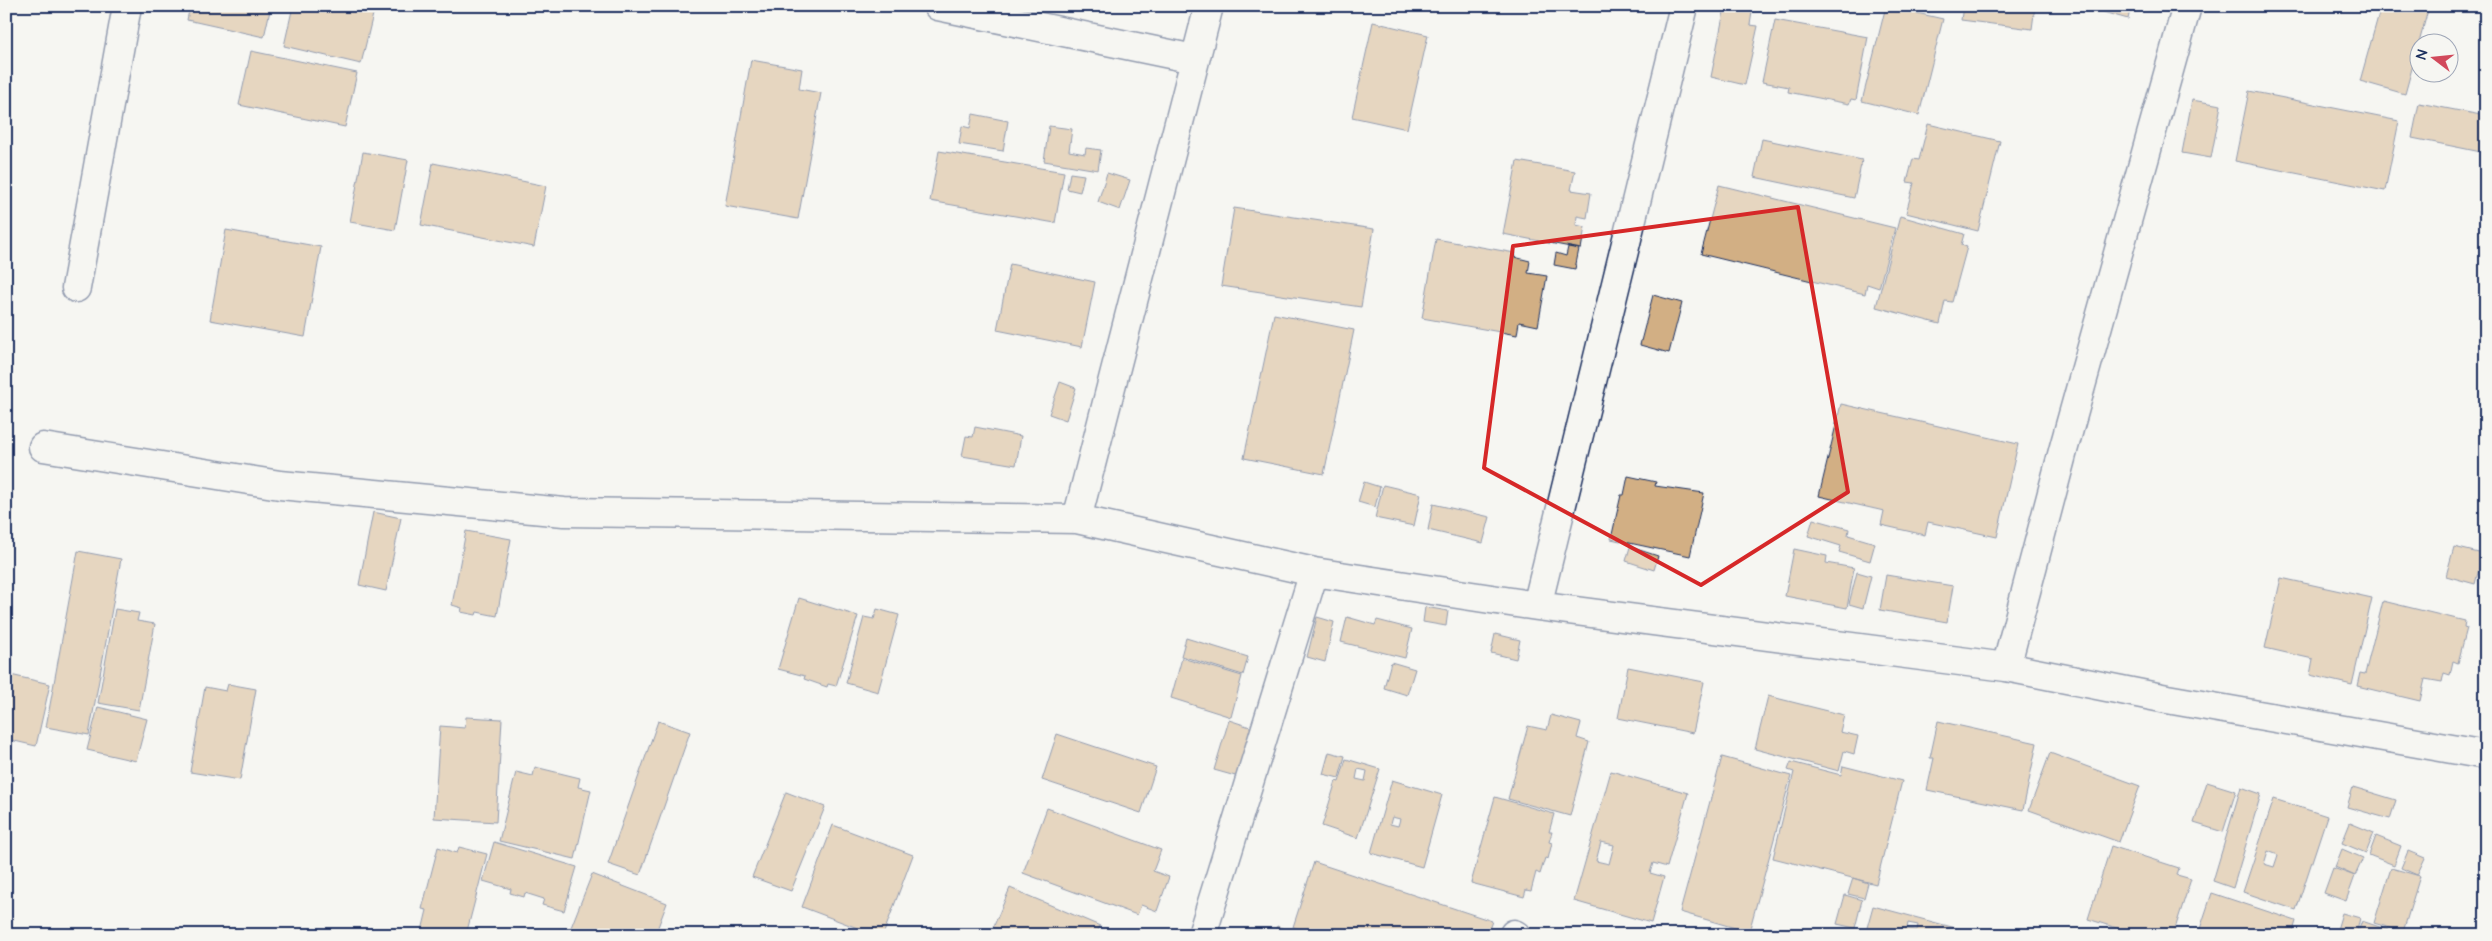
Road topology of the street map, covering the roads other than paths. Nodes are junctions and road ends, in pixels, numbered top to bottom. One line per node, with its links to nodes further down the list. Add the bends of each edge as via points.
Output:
1 (127, 6): 7 (street)
2 (938, 6): 6 (street)
3 (1209, 6): 6 (street)
4 (1684, 6): 11 (street)
5 (2187, 6): 12 (street)
6 (1194, 59): 9 (street)
7 (76, 288)
8 (43, 447): 9 (street, via 280,485 564,512)
9 (1077, 519): 10 (street)
10 (1314, 572): 11 (street); 14 (street)
11 (1537, 606): 12 (street)
12 (2006, 668): 13 (street)
13 (2486, 755)
14 (1202, 935)

